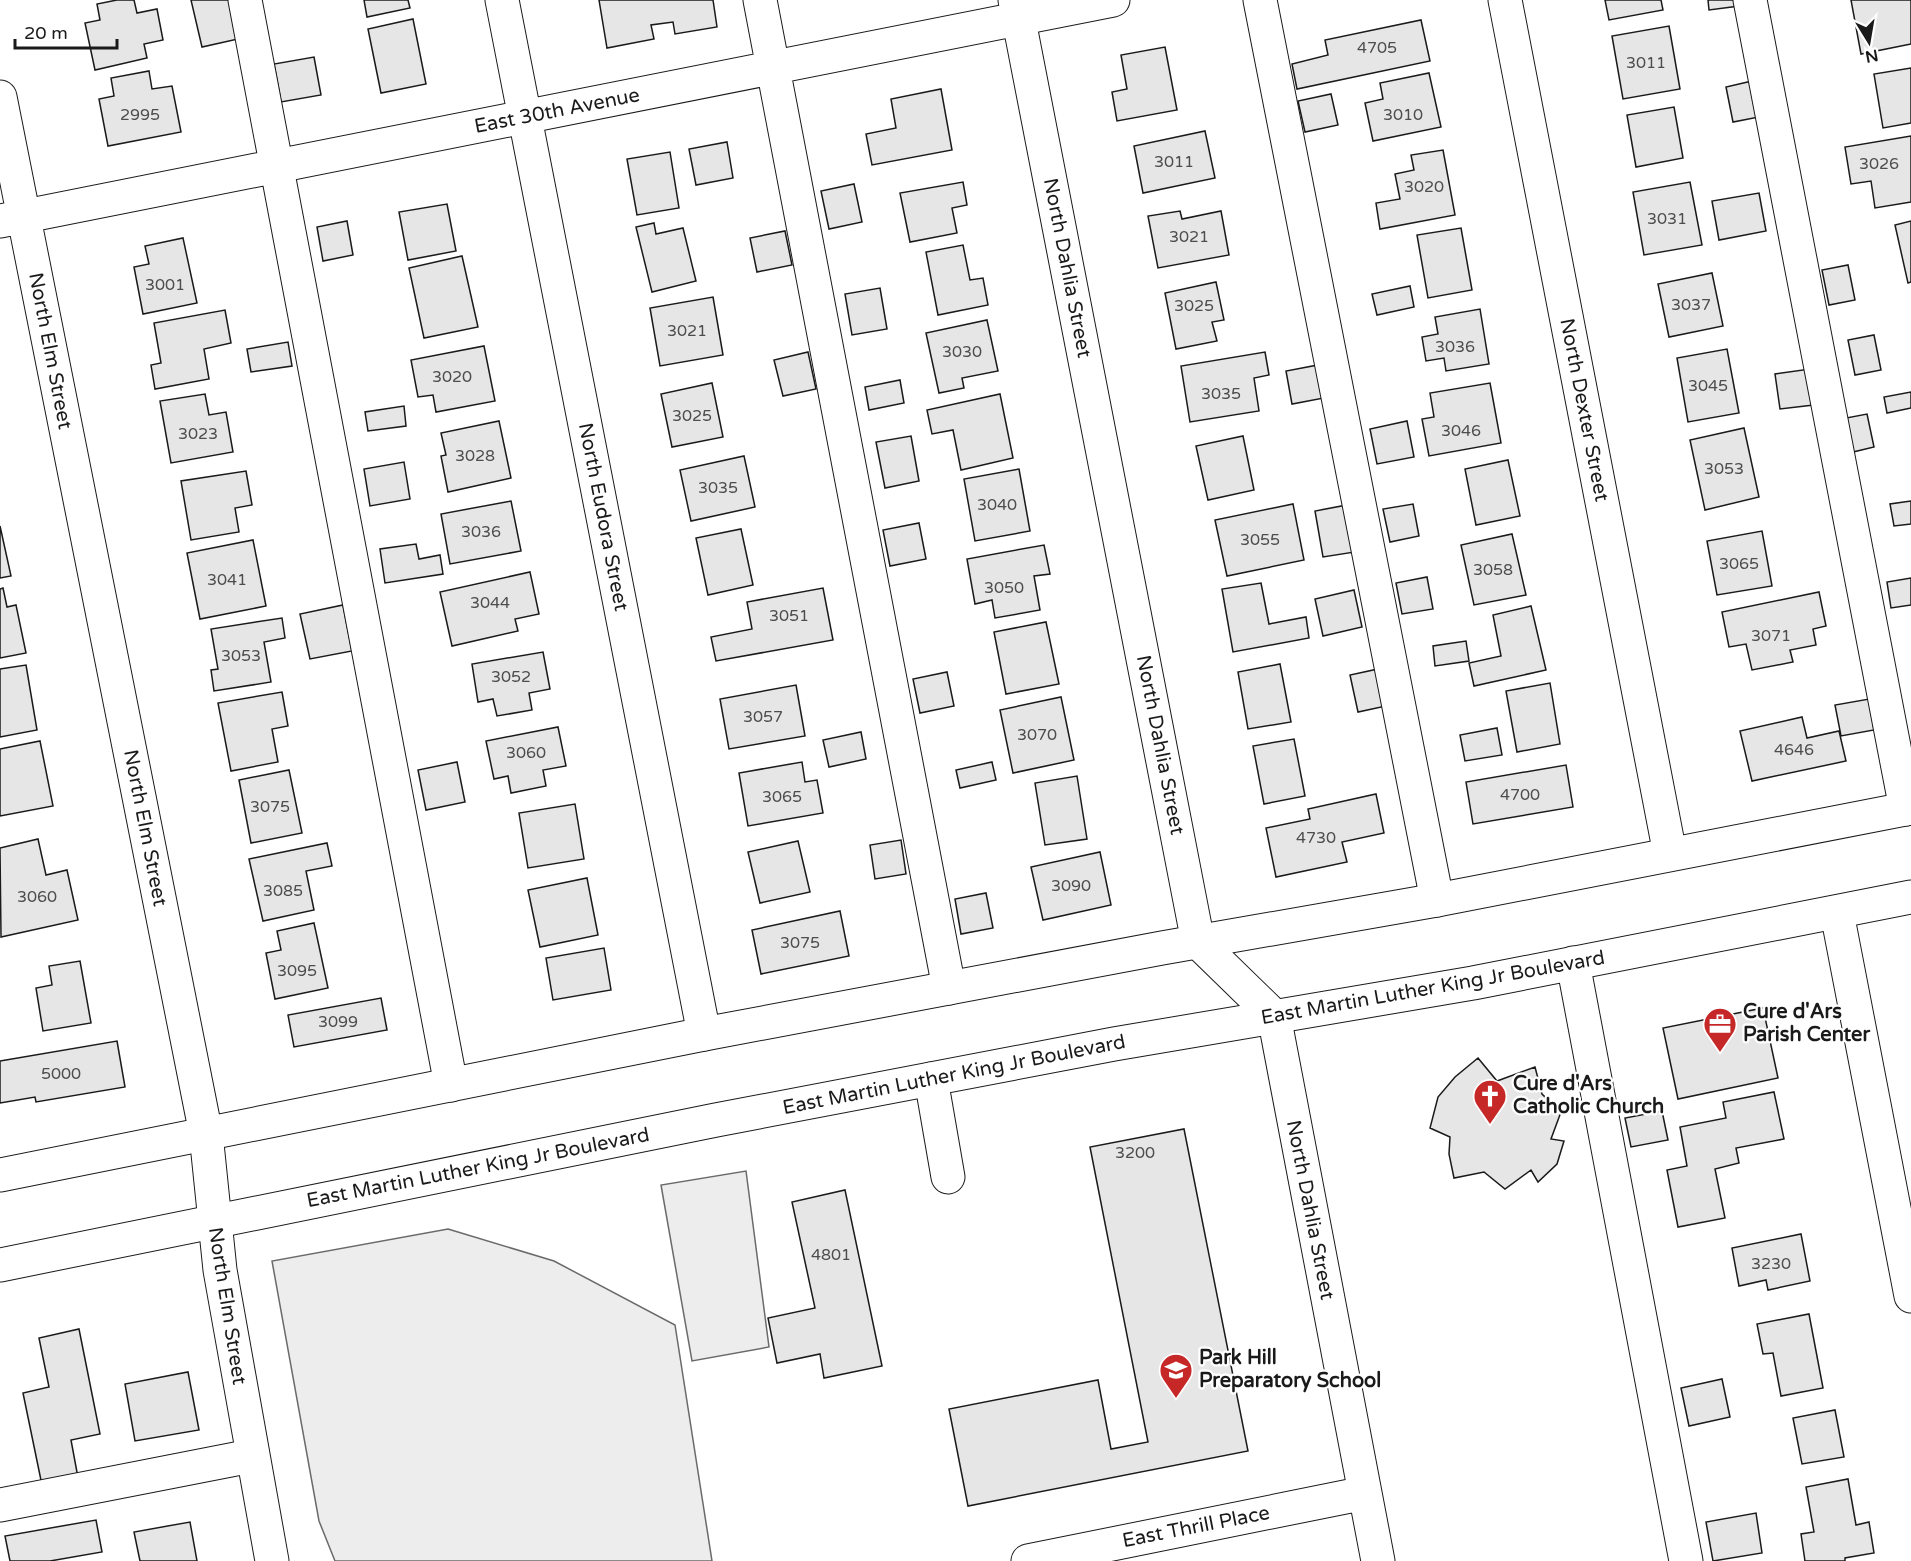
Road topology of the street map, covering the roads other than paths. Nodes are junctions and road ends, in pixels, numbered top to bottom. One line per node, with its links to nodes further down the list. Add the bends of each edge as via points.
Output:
1 (245, 0): 12 (street)
2 (502, 0): 11 (street, North Eudora Street)
3 (760, 0): 9 (street)
4 (1113, 0): 8 (street, East 30th Avenue)
5 (1260, 0): 17 (street)
6 (1505, 0): 15 (street, North Dexter Street)
7 (1750, 0): 14 (street)
8 (1017, 9): 9 (street, East 30th Avenue); 19 (street, North Dahlia Street)
9 (774, 68): 11 (street, East 30th Avenue); 21 (street)
10 (0, 97): 13 (street, North Elm Street)
11 (525, 118): 12 (street, East 30th Avenue); 23 (street, North Eudora Street)
12 (277, 168): 13 (street, East 30th Avenue); 25 (street)
13 (11, 219): 26 (street, North Elm Street)
14 (1909, 808): 15 (street)
15 (1670, 854): 17 (street)
16 (1911, 897): 18 (street, East Martin Luther King Jr Boulevard)
17 (1437, 900): 19 (street)
18 (1837, 913): 20 (street, East Martin Luther King Jr Boulevard); 31 (street)
19 (1198, 942): 21 (street); 22 (street)
20 (1573, 963): 22 (street, East Martin Luther King Jr Boulevard); 38 (street)
21 (950, 988): 23 (street)
22 (1274, 1016): 24 (street, East Martin Luther King Jr Boulevard); 33 (street, North Dahlia Street)
23 (704, 1034): 25 (street)
24 (931, 1079): 28 (street); 29 (street, East Martin Luther King Jr Boulevard)
25 (450, 1085): 26 (street)
26 (206, 1134): 27 (street); 29 (street, North Elm Street)
27 (0, 1175)
28 (948, 1178)
29 (214, 1222): 30 (street, East Martin Luther King Jr Boulevard); 32 (street, North Elm Street)
30 (0, 1264)
31 (1911, 1296)
32 (251, 1456): 34 (street); 35 (street, North Elm Street)
33 (1365, 1493): 36 (street, East Thrill Place); 37 (street)
34 (0, 1505)
35 (272, 1561)
36 (1028, 1561)
37 (1378, 1561)
38 (1686, 1561)

